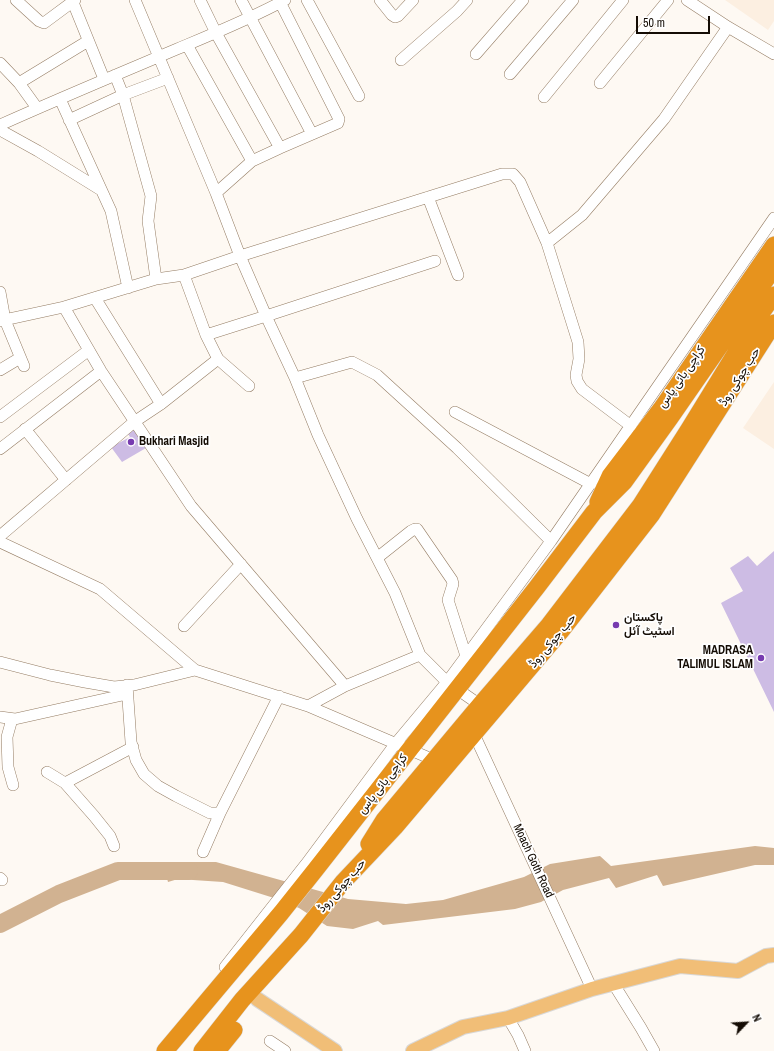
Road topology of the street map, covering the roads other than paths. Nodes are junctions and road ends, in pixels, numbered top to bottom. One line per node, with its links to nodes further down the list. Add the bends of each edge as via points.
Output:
1 (16, 0): 2 (street, via 44,23)
2 (73, 0): 19 (street)
3 (135, 0): 23 (street)
4 (200, 0): 18 (street)
5 (241, 0): 16 (street)
6 (307, 0): 33 (street)
7 (380, 0): 8 (street, via 395,17)
8 (413, 0)
9 (467, 0): 24 (street)
10 (523, 0): 21 (street)
11 (573, 0): 26 (street)
12 (622, 0): 34 (street)
13 (668, 0): 31 (street)
14 (687, 0): 17 (street)
15 (281, 1): 16 (street); 40 (street, via 339,119 338,123)
16 (250, 18): 18 (street); 40 (street)
17 (728, 27): 22 (street); 47 (street, via 664,119 582,215)
18 (216, 33): 20 (street); 41 (street)
19 (88, 41): 29 (street); 30 (street)
20 (187, 45): 23 (street); 42 (street)
21 (476, 54)
22 (774, 54)
23 (159, 57): 27 (street); 28 (street)
24 (401, 60)
25 (0, 64): 30 (street)
26 (510, 74)
27 (115, 75): 29 (street); 32 (street)
28 (168, 78): 32 (street); 44 (street)
29 (104, 79): 35 (street)
30 (19, 83): 36 (street)
31 (600, 83)
32 (123, 95): 37 (street); 54 (street, via 151,196 148,221)
33 (359, 96)
34 (544, 98)
35 (60, 99): 36 (street); 37 (street)
36 (38, 108): 38 (street)
37 (69, 120): 43 (street)
38 (0, 125)
39 (0, 130): 43 (street)
40 (312, 134): 41 (street)
41 (280, 148): 42 (street)
42 (252, 161): 44 (street)
43 (101, 190): 55 (street, via 111,212)
44 (216, 194): 49 (street)
45 (428, 197): 47 (street, via 502,174 513,174 520,182); 49 (street); 53 (street)
46 (774, 218): 75 (street)
47 (547, 243): 75 (street, via 578,342 577,381 582,389)
48 (774, 245): 75 (highway, کراچی بائی پاس)
49 (240, 256): 52 (street); 60 (street)
50 (435, 261): 60 (street)
51 (774, 268): 75 (highway, کراچی بائی پاس)
52 (184, 275): 54 (street); 63 (street)
53 (458, 276)
54 (156, 279): 55 (street)
55 (128, 288): 58 (street)
56 (0, 292): 61 (street)
57 (774, 294): 94 (highway, via 640,506 549,625)
58 (94, 298): 59 (street); 70 (street)
59 (64, 307): 61 (street); 64 (street)
60 (266, 316): 63 (street); 68 (street)
61 (2, 321): 66 (street, via 22,362)
62 (774, 323): 97 (highway, حب چوکی روڈ, via 652,514 561,631)
63 (206, 335): 65 (street)
64 (88, 350): 67 (street); 72 (street)
65 (218, 359): 69 (street); 70 (street)
66 (0, 370)
67 (101, 371): 73 (street); 74 (street)
68 (295, 378): 81 (street, via 352,362 377,375 456,448); 82 (street, via 318,435)
69 (249, 386)
70 (161, 404): 73 (street)
71 (455, 412): 78 (street)
72 (0, 417)
73 (134, 422): 77 (street); 83 (street, via 191,506)
74 (25, 429): 76 (street); 77 (street)
75 (641, 435): 78 (street); 90 (highway, کراچی بائی پاس, via 624,482 594,512 537,587)
76 (0, 449)
77 (66, 480): 79 (street)
78 (591, 484): 81 (street)
79 (0, 536)
80 (0, 542): 88 (street, via 100,589)
81 (551, 542): 86 (street)
82 (377, 558): 85 (street, via 395,593); 86 (street, via 417,529 452,580 448,600)
83 (241, 564): 84 (street); 89 (street)
84 (184, 626)
85 (420, 655): 89 (street); 90 (street)
86 (466, 656): 90 (street)
87 (0, 662): 91 (street)
88 (195, 670): 91 (street, via 134,685); 92 (street)
89 (345, 686): 93 (street)
90 (452, 686): 94 (street); 98 (highway, کراچی بائی پاس)
91 (127, 690): 96 (street); 99 (street)
92 (279, 696): 93 (street); 104 (street)
93 (308, 706): 98 (street)
94 (480, 706): 100 (highway)
95 (0, 717): 96 (street)
96 (12, 719): 103 (street, via 7,737 8,767)
97 (474, 734): 107 (highway, حب چوکی روڈ); 112 (street, Moach Goth Road)
98 (403, 746): 100 (street); 108 (highway, کراچی بائی پاس)
99 (133, 747): 102 (street); 104 (street, via 136,760 144,774 158,786 210,813)
100 (434, 760): 107 (highway, via 384,820)
101 (47, 772): 102 (street)
102 (66, 783): 105 (street, via 110,836)
103 (13, 785)
104 (220, 813): 106 (street)
105 (114, 846)
106 (204, 852)
107 (341, 886): 109 (highway, حب چوکی روڈ)
108 (276, 912): 117 (street, via 186,1015); 118 (highway, کراچی بائی پاس)
109 (303, 932): 113 (highway, حب چوکی روڈ); 119 (highway, حب چوکی روڈ, via 242,1000)
110 (774, 955): 111 (main road, via 766,956 738,972 680,966)
111 (613, 984): 112 (main road); 124 (street)
112 (592, 989): 114 (main road)
113 (257, 999): 120 (highway, حب چوکی روڈ); 122 (main road)
114 (508, 1018): 116 (main road, via 463,1027); 123 (street)
115 (270, 1041): 121 (street)
116 (420, 1050)
117 (160, 1051)
118 (165, 1051)
119 (202, 1051)
120 (217, 1051)
121 (285, 1051)
122 (335, 1051)
123 (525, 1051)
124 (654, 1051)

